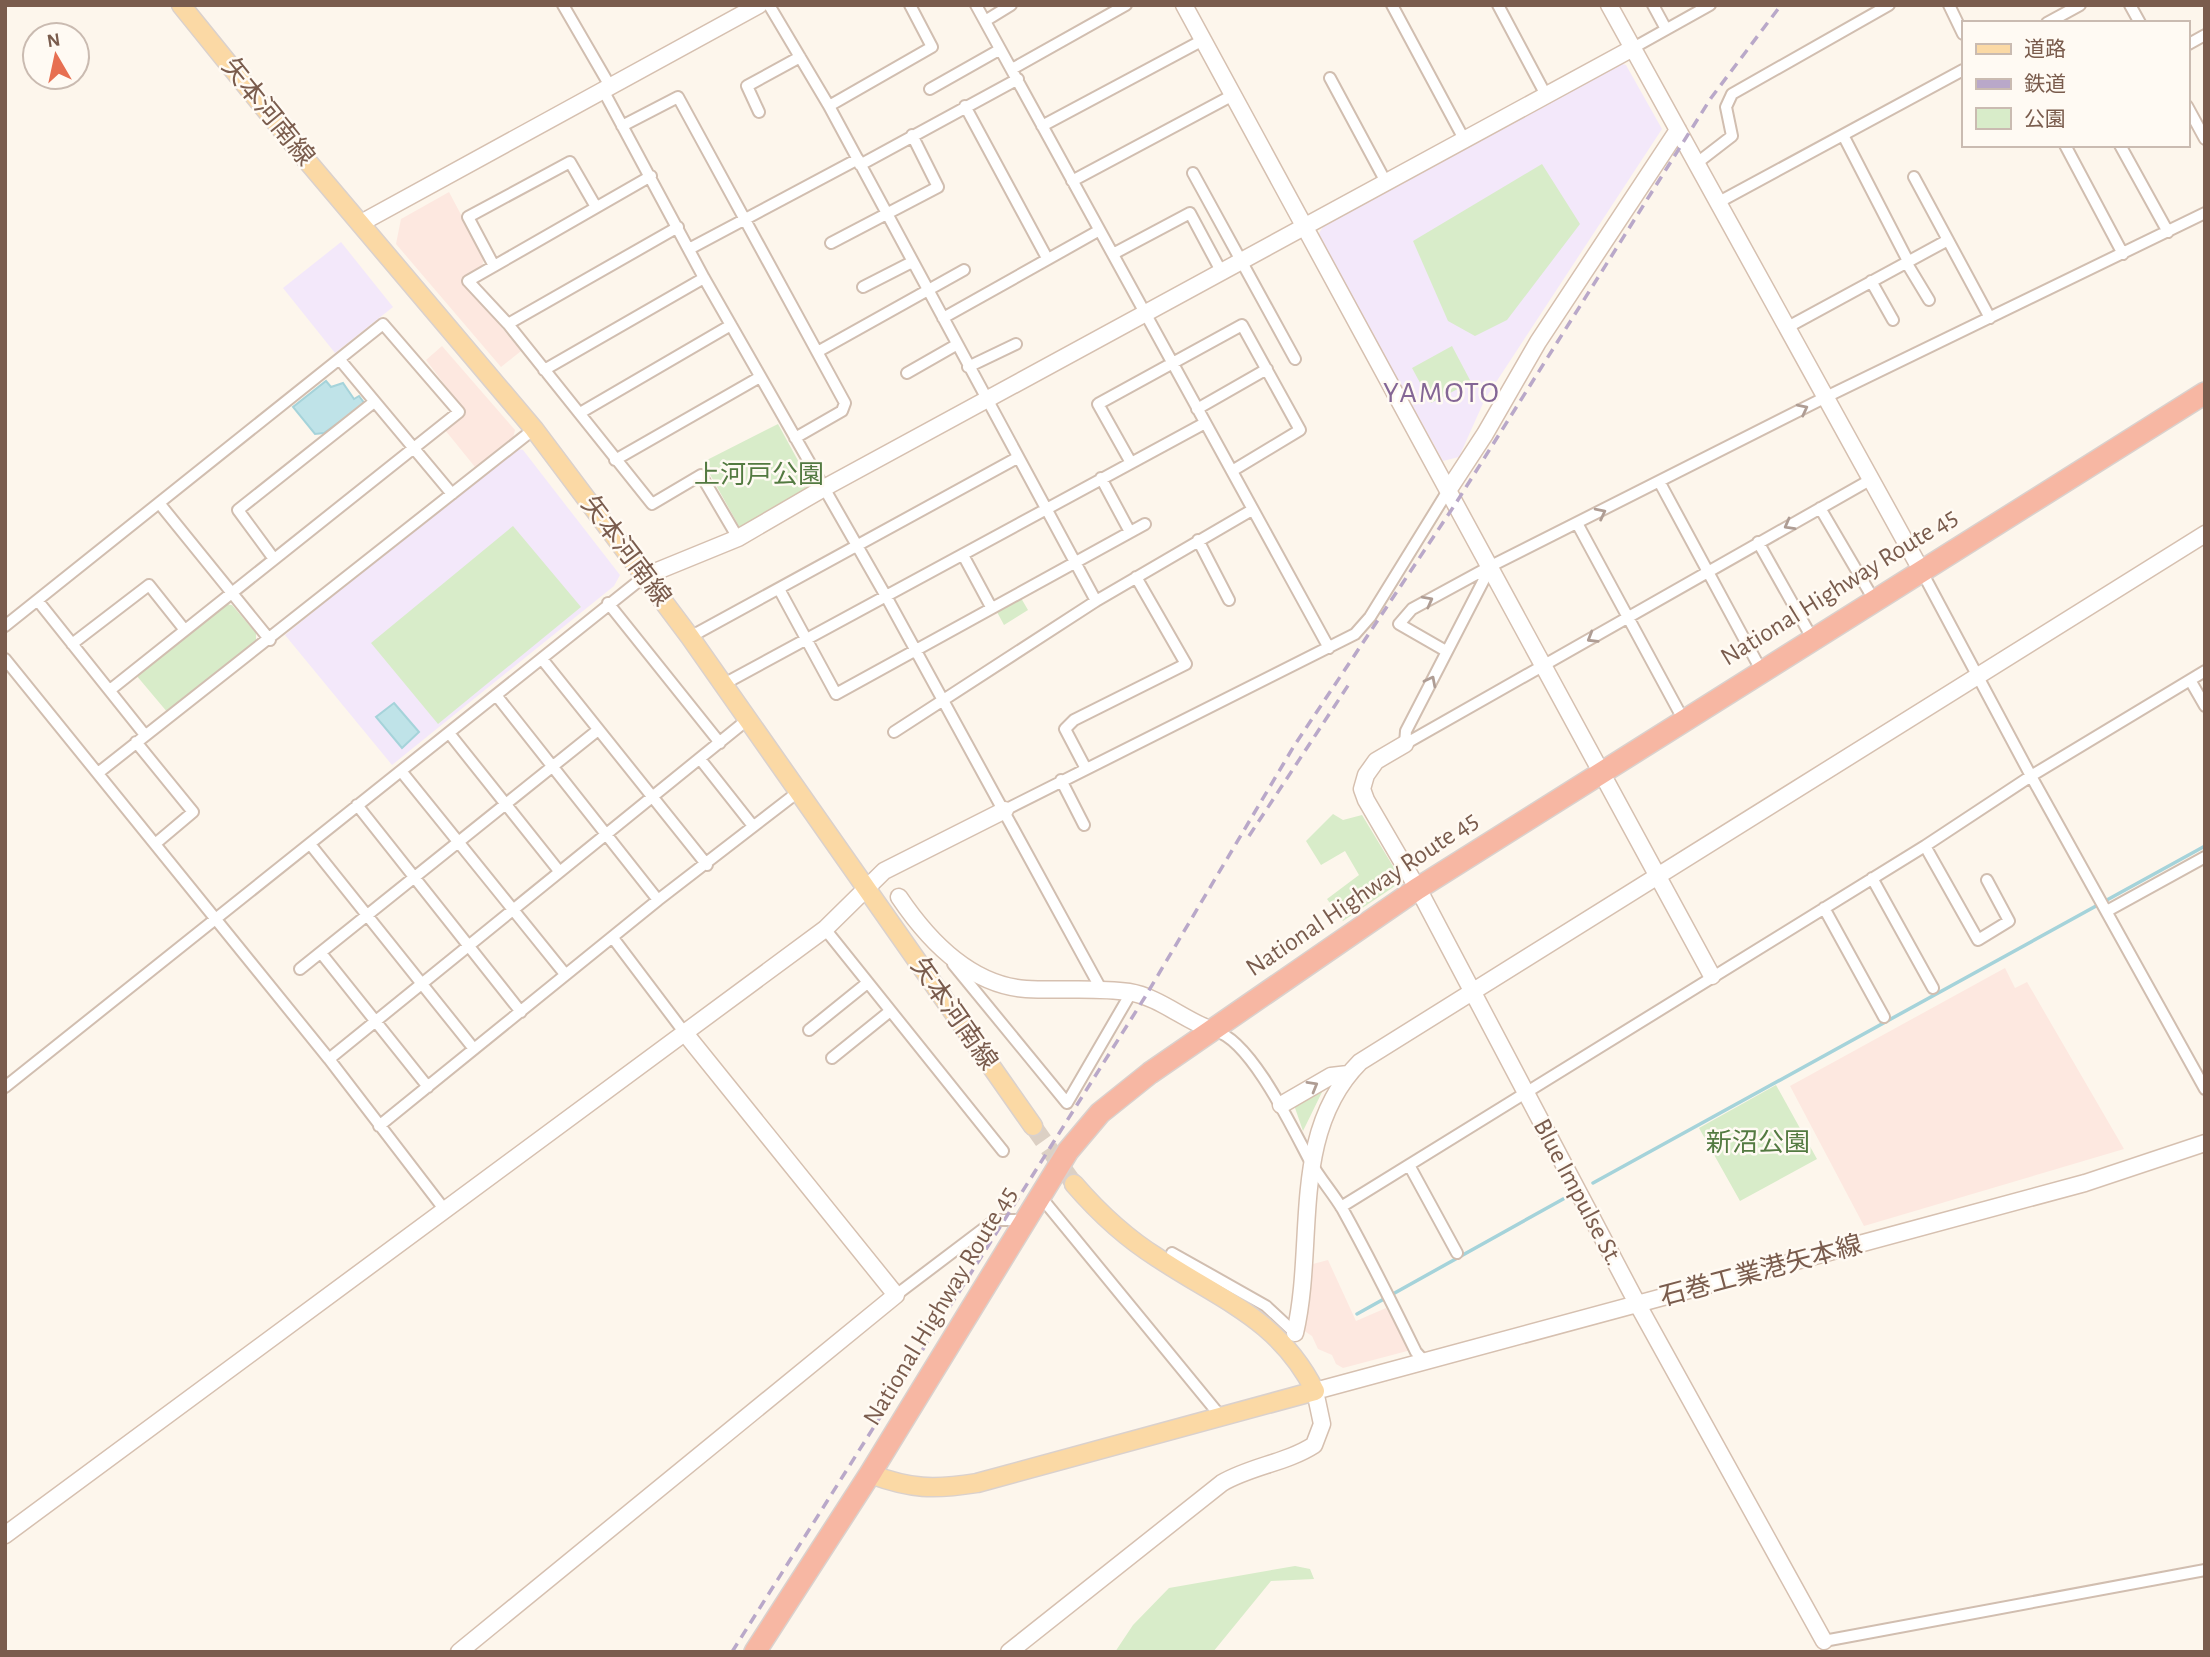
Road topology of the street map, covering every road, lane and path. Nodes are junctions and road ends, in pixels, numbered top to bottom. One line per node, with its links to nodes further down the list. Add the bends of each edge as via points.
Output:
1 (181, 5): 62 (main road, 矢本河南線)
2 (563, 5): 33 (street)
3 (759, 5): 33 (street)
4 (769, 5): 29 (street)
5 (910, 5): 37 (street, via 932,47)
6 (976, 5): 19 (street)
7 (1011, 5): 19 (street)
8 (1126, 5): 31 (street)
9 (1184, 5): 25 (street)
10 (1392, 5): 47 (street)
11 (1498, 5): 36 (street)
12 (1609, 5): 27 (street)
13 (1653, 5): 22 (street)
14 (1710, 5): 22 (street)
15 (1889, 5): 51 (street, via 1731,94 1726,107 1732,136)
16 (1949, 5): 23 (street)
17 (2080, 5): 20 (street)
18 (2130, 5): 21 (street)
19 (985, 21): 28 (street)
20 (2051, 21)
21 (2139, 21)
22 (1666, 29): 27 (street)
23 (1962, 32)
24 (2205, 35): 26 (street)
25 (1203, 40): 35 (street); 42 (street)
26 (2189, 44)
27 (1633, 48): 36 (street); 43 (street)
28 (999, 50): 31 (street); 34 (street)
29 (800, 57): 37 (street); 40 (street, via 747,86)
30 (1962, 71): 45 (street)
31 (1015, 74): 38 (street); 42 (street)
32 (1330, 78): 56 (street)
33 (607, 88): 41 (street); 62 (street)
34 (930, 89)
35 (1233, 95): 55 (street); 64 (street)
36 (1547, 97): 47 (street)
37 (829, 106): 50 (street)
38 (965, 106): 44 (street); 72 (street)
39 (2189, 110): 46 (street)
40 (759, 113)
41 (622, 126): 53 (street); 61 (street, via 678,97)
42 (1042, 126): 55 (street)
43 (1678, 130): 51 (street); 120 (street, via 1538,342)
44 (912, 135): 50 (street); 59 (street, via 938,187)
45 (1843, 135): 57 (street); 75 (street)
46 (2205, 139)
47 (1465, 141): 56 (street)
48 (2066, 147): 71 (street)
49 (2121, 147): 66 (street)
50 (859, 162): 59 (street); 61 (street)
51 (1697, 163): 57 (street)
52 (1193, 173): 73 (street)
53 (651, 176): 58 (street); 63 (street)
54 (1914, 177): 67 (street)
55 (1072, 181): 65 (street)
56 (1387, 184): 64 (street)
57 (1719, 202): 90 (street)
58 (596, 207): 76 (street); 76 (street, via 569,162 468,217)
59 (885, 213): 68 (street); 74 (street)
60 (2205, 213): 66 (street)
61 (747, 220): 69 (street); 93 (street)
62 (361, 223): 109 (main road, 矢本河南線)
63 (678, 227): 69 (street); 88 (street)
64 (1305, 228): 73 (street); 120 (street)
65 (1098, 231): 70 (street); 72 (street)
66 (2168, 232): 71 (street)
67 (1948, 240): 75 (street); 86 (street)
68 (831, 243)
69 (689, 250): 79 (street)
70 (1113, 254): 78 (street, via 1190,213); 84 (street)
71 (2123, 254): 86 (street)
72 (1047, 258): 85 (street)
73 (1242, 260): 78 (street); 94 (street)
74 (912, 262): 81 (street); 82 (street)
75 (1907, 262): 80 (street); 83 (street)
76 (494, 266): 88 (street, via 468,281)
77 (964, 270): 82 (street)
78 (1222, 271): 84 (street)
79 (704, 278): 89 (street); 99 (street)
80 (1871, 281): 87 (street); 90 (street)
81 (863, 287)
82 (928, 290): 85 (street); 93 (street)
83 (1928, 300)
84 (1147, 313): 96 (street); 104 (street)
85 (943, 318): 92 (street)
86 (1990, 318): 103 (street)
87 (1893, 320)
88 (508, 324): 99 (street)
89 (731, 325): 101 (street); 107 (street)
90 (1788, 327): 103 (street)
91 (1016, 344): 97 (street)
92 (956, 345): 97 (street); 100 (street)
93 (819, 351): 110 (street, via 845,403 842,411)
94 (1295, 359)
95 (340, 360): 105 (street); 111 (street, via 383,324 459,412); 122 (street)
96 (1174, 361): 98 (street, via 1242,325); 106 (street); 114 (street, via 1098,404)
97 (968, 367): 104 (street)
98 (1266, 369): 106 (street); 115 (street, via 1300,430)
99 (544, 370): 107 (street)
100 (907, 373)
101 (760, 377): 110 (street); 113 (street)
102 (2205, 393): 139 (highway, National Highway Route 45)
103 (1826, 397): 117 (street); 118 (street, one-way to 103)
104 (986, 400): 112 (street); 119 (street)
105 (374, 402): 111 (street); 135 (street, via 238,510)
106 (1197, 409): 108 (street)
107 (580, 413): 113 (street)
108 (1205, 423): 114 (street); 115 (street)
109 (534, 429): 121 (street); 140 (main road, 矢本河南線)
110 (795, 438): 119 (street)
111 (414, 449): 121 (street); 135 (street)
112 (1017, 458): 124 (street); 133 (street)
113 (615, 460): 130 (street, via 652,504 701,475)
114 (1130, 461): 116 (street)
115 (1232, 471): 125 (street)
116 (1101, 478): 124 (street); 128 (street)
117 (1870, 480): 123 (street); 139 (street)
118 (1660, 483): 127 (street, one-way to 118); 138 (street)
119 (824, 488): 130 (street); 133 (street)
120 (1449, 489): 137 (street); 160 (street, via 1370,617 1355,634)
121 (452, 494): 157 (street)
122 (159, 503): 143 (street); 147 (street)
123 (1820, 508): 132 (street, one-way to 132); 146 (street)
124 (1047, 509): 134 (street); 136 (street)
125 (1252, 510): 131 (street); 160 (street)
126 (1145, 524): 128 (street)
127 (1578, 525): 137 (street); 151 (street)
128 (1130, 532): 136 (street)
129 (2205, 534): 167 (street)
130 (738, 538): 140 (street)
131 (1198, 540): 141 (street); 145 (street)
132 (1758, 542): 138 (street); 156 (street)
133 (857, 545): 142 (street); 144 (street)
134 (963, 555): 144 (street); 150 (street)
135 (274, 559): 143 (street)
136 (1074, 563): 148 (street); 150 (street)
137 (1491, 566): 161 (street); 161 (street, one-way to 137, via 1399,624 1412,609); 164 (street)
138 (1708, 570): 151 (street); 165 (street)
139 (1921, 570): 146 (highway, National Highway Route 45); 167 (street)
140 (645, 576): 149 (street); 154 (main road, 矢本河南線)
141 (1136, 577): 148 (street); 184 (street, via 1186,664 1074,720 1065,729)
142 (779, 589): 154 (street); 155 (street)
143 (230, 593): 153 (street); 157 (street)
144 (887, 598): 155 (street); 159 (street)
145 (1229, 600)
146 (1874, 600): 156 (highway, National Highway Route 45)
147 (38, 601): 152 (street); 158 (street)
148 (1096, 601): 172 (street)
149 (608, 603): 163 (street); 180 (street)
150 (991, 607): 159 (street)
151 (1629, 617): 164 (street, one-way to 164); 174 (street)
152 (5, 625)
153 (184, 629): 158 (street, via 149,585); 170 (street)
154 (690, 637): 169 (main road, 矢本河南線)
155 (805, 637): 159 (street, via 836,694); 169 (street)
156 (1812, 638): 165 (highway, National Highway Route 45)
157 (270, 640): 179 (street)
158 (72, 644): 170 (street)
159 (914, 648): 172 (street)
160 (1329, 648): 184 (street)
161 (1446, 651): 181 (street, one-way to 161, via 1406,731)
162 (5, 659): 187 (street)
163 (542, 659): 171 (street); 176 (street)
164 (1545, 667): 181 (street); 185 (street)
165 (1761, 670): 174 (highway, National Highway Route 45)
166 (2205, 671): 168 (street)
167 (1979, 677): 188 (street); 206 (street)
168 (2190, 680): 173 (street); 188 (street)
169 (722, 685): 175 (main road, 矢本河南線)
170 (110, 690): 179 (street)
171 (496, 695): 178 (street); 183 (street)
172 (943, 702): 177 (street); 194 (street)
173 (2205, 706)
174 (1683, 719): 185 (highway, National Highway Route 45)
175 (747, 720): 180 (street); 190 (main road, 矢本河南線)
176 (598, 730): 183 (street); 191 (street)
177 (894, 732)
178 (449, 733): 186 (street); 192 (street)
179 (140, 738): 187 (street); 199 (street, via 193,812)
180 (720, 743): 182 (street)
181 (1405, 744): 210 (street, Blue Impulse St., via 1371,767 1362,789)
182 (700, 759): 191 (street); 196 (street)
183 (552, 765): 192 (street); 197 (street)
184 (1085, 767): 189 (street)
185 (1602, 770): 206 (street); 210 (highway, National Highway Route 45)
186 (401, 771): 193 (street); 198 (street)
187 (98, 773): 199 (street)
188 (2031, 776): 201 (street); 213 (street)
189 (1060, 780): 194 (street); 195 (street)
190 (798, 792): 196 (street); 209 (main road, 矢本河南線)
191 (653, 796): 197 (street); 203 (street)
192 (505, 803): 198 (street); 204 (street)
193 (357, 805): 200 (street); 205 (street)
194 (1005, 810): 209 (street, via 884,871); 229 (street)
195 (1084, 825)
196 (753, 827): 203 (street)
197 (605, 832): 204 (street); 212 (street)
198 (459, 840): 205 (street); 214 (street)
199 (155, 844): 217 (street)
200 (310, 844): 216 (street); 217 (street)
201 (1925, 846): 207 (street); 208 (street, via 1979,940 2009,921)
202 (2205, 857): 213 (street)
203 (707, 865): 212 (street)
204 (559, 871): 214 (street)
205 (414, 877): 216 (street); 220 (street)
206 (1658, 877): 225 (street); 230 (street)
207 (1872, 878): 215 (street); 228 (street)
208 (1987, 880)
209 (866, 888): 218 (street); 249 (main road, 矢本河南線)
210 (1417, 888): 230 (street, Blue Impulse St.); 237 (highway, National Highway Route 45)
211 (899, 897): 221 (street)
212 (658, 900): 219 (street)
213 (2104, 905): 245 (street)
214 (513, 908): 220 (street); 224 (street)
215 (1824, 908): 225 (street); 234 (street)
216 (368, 916): 222 (street); 226 (street)
217 (215, 919): 241 (street); 243 (street)
218 (825, 929): 227 (street); 238 (street)
219 (613, 938): 224 (street); 238 (street)
220 (468, 945): 226 (street); 232 (street)
221 (940, 948): 229 (street, via 980,975 1022,988); 231 (street, via 1066,1103)
222 (321, 953): 223 (street); 235 (street)
223 (300, 969)
224 (565, 974): 232 (street)
225 (1712, 976): 246 (street)
226 (423, 981): 235 (street); 239 (street)
227 (866, 984): 233 (street); 236 (street)
228 (1933, 988)
229 (1101, 989): 231 (street)
230 (1473, 991): 242 (street, via 1374,1051); 246 (street, Blue Impulse St.)
231 (1130, 993): 237 (street)
232 (521, 1012): 239 (street)
233 (889, 1012): 240 (street); 251 (street)
234 (1884, 1017)
235 (375, 1021): 241 (street); 244 (street)
236 (809, 1030)
237 (1212, 1030): 247 (street, via 1226,1033 1237,1044); 255 (highway, National Highway Route 45, via 1100,1113 1083,1130)
238 (684, 1032): 257 (street); 261 (street)
239 (474, 1049): 244 (street)
240 (832, 1058)
241 (329, 1059): 248 (street)
242 (1348, 1074): 247 (street, one-way to 242, via 1331,1076); 252 (street, via 1320,1123)
243 (5, 1087)
244 (428, 1087): 248 (street)
245 (2205, 1089)
246 (1524, 1092): 253 (street); 262 (street, Blue Impulse St.)
247 (1281, 1105): 252 (street)
248 (379, 1126): 257 (street)
249 (1033, 1126)
250 (2205, 1143): 262 (street, 石巻工業港矢本線, via 2085,1183)
251 (1003, 1151)
252 (1311, 1164): 256 (street); 263 (street, via 1305,1272)
253 (1409, 1165): 256 (street); 260 (street)
254 (1074, 1184): 265 (main road, via 1135,1243 1263,1324 1301,1363)
255 (1040, 1196): 258 (highway, National Highway Route 45); 266 (street)
256 (1341, 1207): 264 (street)
257 (444, 1209): 268 (street)
258 (1025, 1220): 261 (street, via 995,1220); 267 (highway, National Highway Route 45)
259 (1172, 1253): 263 (street, via 1266,1306)
260 (1457, 1253)
261 (896, 1295): 271 (street)
262 (1638, 1305): 264 (street, 石巻工業港矢本線); 270 (street, Blue Impulse St.)
263 (1295, 1333)
264 (1424, 1361): 265 (street, 石巻工業港矢本線)
265 (1315, 1391): 266 (main road); 273 (street, via 1322,1424 1314,1445 1222,1483)
266 (1222, 1418): 267 (main road, via 964,1485 916,1489)
267 (870, 1474): 272 (highway, National Highway Route 45)
268 (5, 1535)
269 (2205, 1570): 270 (street)
270 (1824, 1641)
271 (459, 1652)
272 (755, 1652)
273 (1009, 1652)

